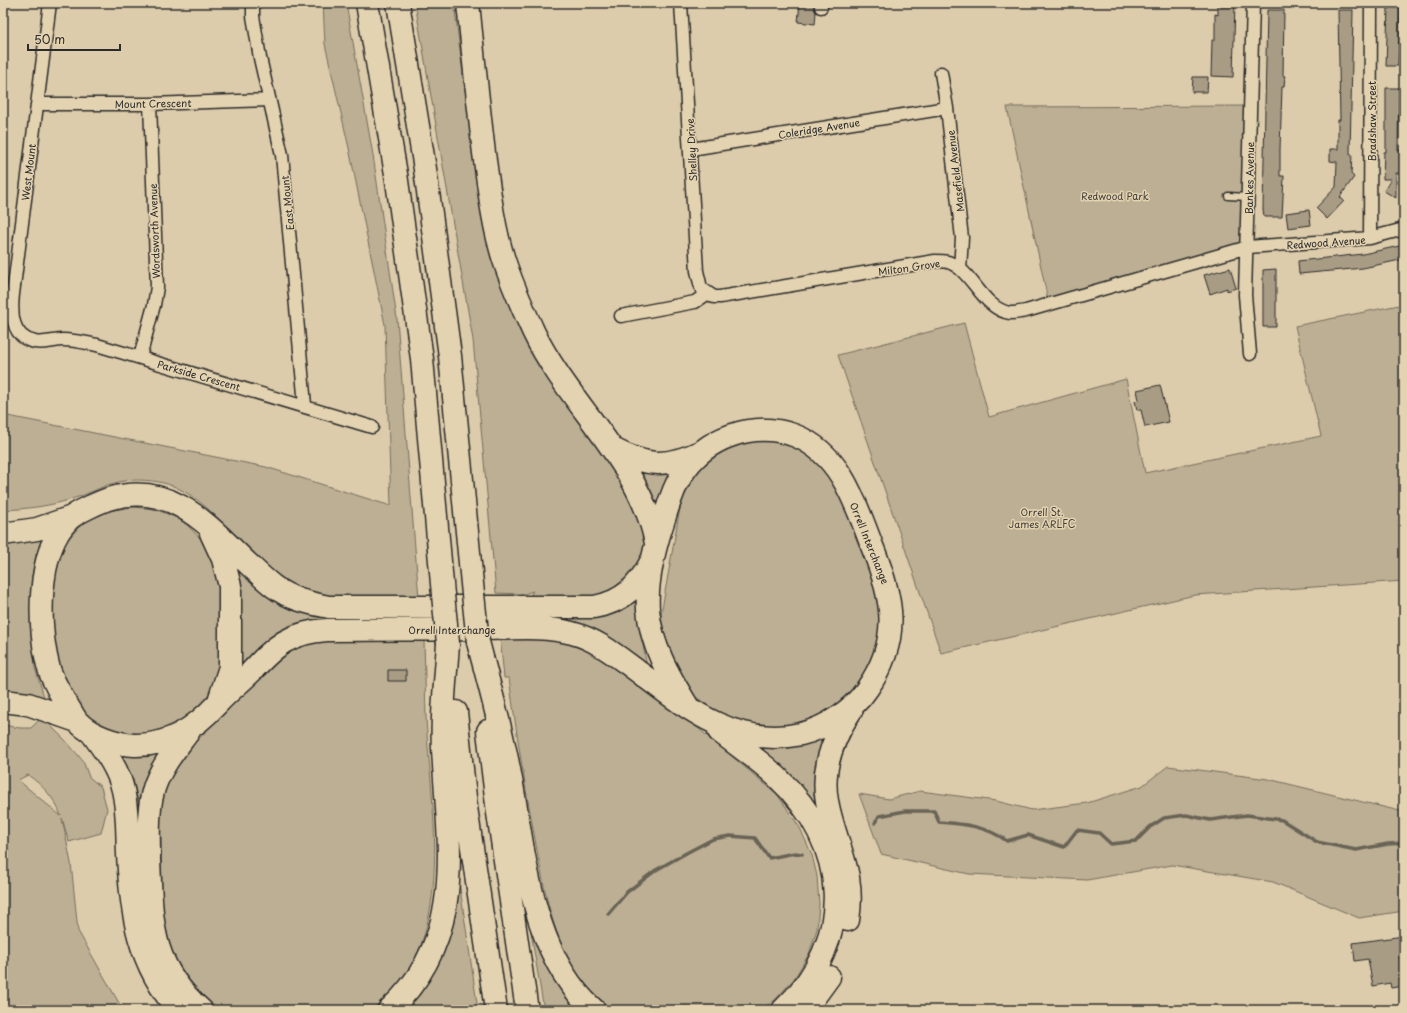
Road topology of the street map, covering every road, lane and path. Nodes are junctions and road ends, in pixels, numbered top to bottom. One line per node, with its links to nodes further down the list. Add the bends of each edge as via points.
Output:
1 (50, 3): 11 (street, West Mount)
2 (253, 3): 10 (street, East Mount, via 256,38)
3 (367, 3): 35 (highway, bridge, via 416,312)
4 (398, 3): 34 (highway, bridge, via 425,169 450,356)
5 (468, 3): 28 (highway, via 488,184 504,259 516,294 560,379)
6 (681, 3): 14 (street, Shelley Drive)
7 (1253, 3): 16 (street, Bankes Avenue)
8 (1371, 3): 18 (street, Bradshaw Street)
9 (941, 73): 13 (street, Masefield Avenue)
10 (269, 100): 12 (street, Mount Crescent); 26 (street, East Mount, via 282,155)
11 (37, 104): 12 (street, Mount Crescent); 23 (street, West Mount, via 11,313 14,326)
12 (150, 104): 25 (street, Wordsworth Avenue, via 157,287)
13 (947, 108): 14 (street, Coleridge Avenue); 20 (street, Masefield Avenue, via 962,238)
14 (691, 149): 21 (street, Shelley Drive, via 698,280 701,288)
15 (1228, 196): 16 (lane)
16 (1249, 197): 19 (street, Bankes Avenue)
17 (1404, 229): 18 (street, Redwood Avenue)
18 (1370, 238): 19 (street, Redwood Avenue)
19 (1248, 247): 20 (street, Milton Grove, via 1054,304 1010,313 998,308 984,296); 24 (street, Bankes Avenue, via 1245,295)
20 (960, 269): 21 (street, Milton Grove, via 947,261 936,262 720,297)
21 (708, 293): 22 (street, via 695,302)
22 (621, 316)
23 (24, 337): 25 (street, Parkside Crescent, via 34,342 62,340 97,345)
24 (1250, 354)
25 (140, 357): 26 (street, Parkside Crescent)
26 (305, 405): 27 (street, Parkside Crescent)
27 (372, 427)
28 (612, 449): 29 (highway, via 647,463 665,463); 33 (highway, via 644,503 653,526)
29 (700, 452): 33 (highway, Orrell Interchange, via 687,466 674,488); 38 (highway, Orrell Interchange, via 728,436 746,431 786,432 817,447 832,460 844,478 884,574 891,607 890,637 882,662 873,681)
30 (69, 518): 31 (highway, Orrell Interchange, via 112,498 145,495 173,502); 32 (highway, Orrell Interchange, via 37,529); 40 (highway, via 53,541 46,561 42,627 46,656 53,678)
31 (208, 526): 33 (highway, Orrell Interchange, via 273,586 306,603 329,607 594,607 618,600 632,590 643,578); 37 (highway, Orrell Interchange, via 223,559 230,586 230,667)
32 (3, 534)
33 (654, 552): 39 (highway, Orrell Interchange, via 648,600 653,636 669,676)
34 (478, 642): 46 (highway, via 498,813); 47 (highway, via 509,768 527,867 543,928 551,952 563,972)
35 (448, 643): 44 (highway, via 443,747 449,866 445,908 437,942 430,958 412,987); 45 (highway, via 466,807)
36 (3, 701): 40 (highway, Orrell Interchange, via 28,704)
37 (219, 702): 39 (highway, Orrell Interchange, via 275,648 307,633 327,630 510,629 559,630 591,640 610,650); 41 (highway, Orrell Interchange)
38 (855, 705): 39 (highway, Orrell Interchange, via 821,727 789,736 771,737 746,735 724,728); 49 (highway, via 832,746 826,791 830,814 847,867 849,918 834,968)
39 (694, 711): 48 (highway, via 777,777 815,825 829,859 834,880 835,903 829,941 809,982)
40 (84, 727): 41 (highway, Orrell Interchange, via 126,744 145,745 168,740); 42 (highway, via 113,763 123,789 130,883 138,937 153,975)
41 (191, 728): 43 (highway, via 164,766 151,798 149,842 152,920 159,951 183,991)
42 (178, 1010)
43 (201, 1010)
44 (389, 1010)
45 (496, 1010)
46 (527, 1010)
47 (594, 1010)
48 (783, 1010)
49 (806, 1010)

